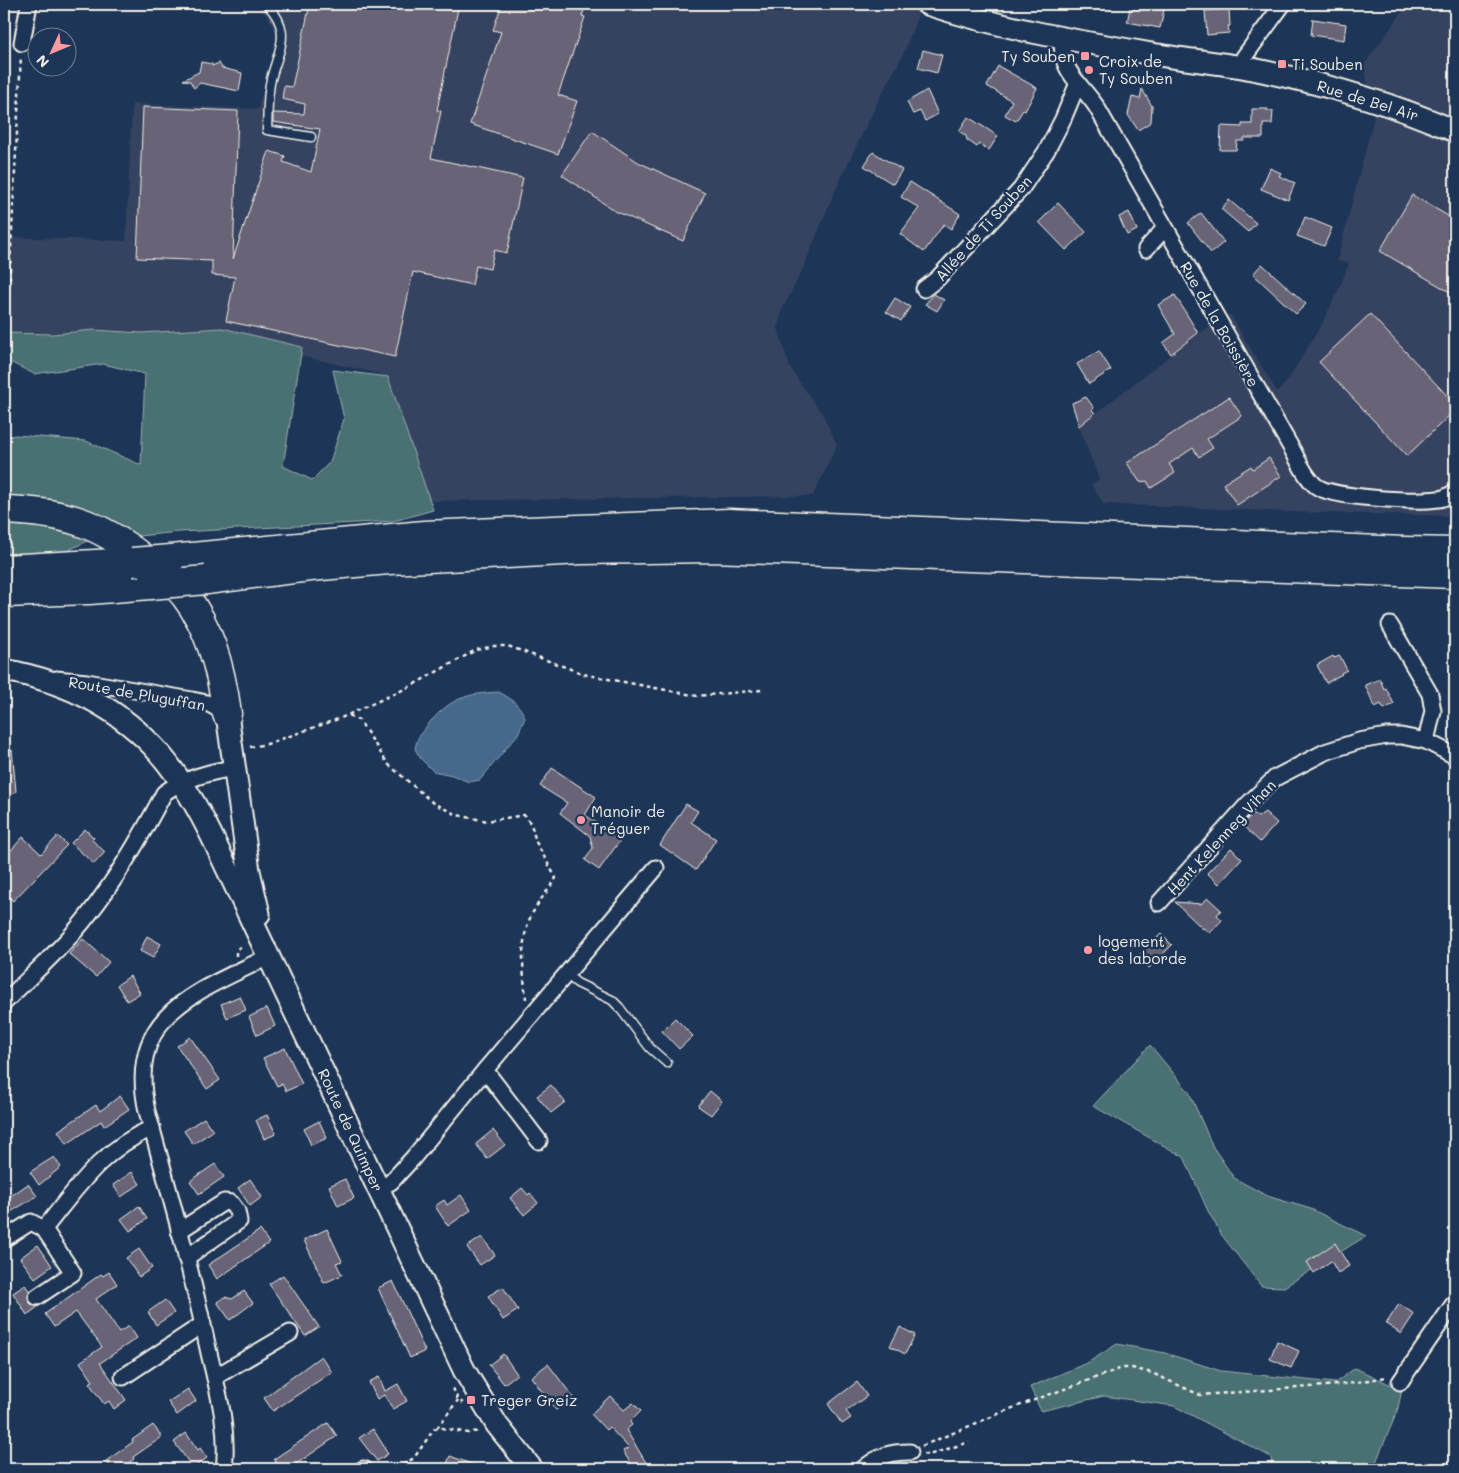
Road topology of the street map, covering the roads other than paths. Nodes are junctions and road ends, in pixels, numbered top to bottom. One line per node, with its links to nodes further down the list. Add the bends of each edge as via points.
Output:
1 (30, 4): 6 (street)
2 (267, 4): 10 (lane, via 278,19 283,40 271,81 267,130)
3 (926, 4): 5 (main road, Rue de Bel Air, via 975,19)
4 (1283, 4): 7 (street, via 1244,57)
5 (1064, 38): 7 (main road, Rue de Bel Air); 8 (street, Rue de la Boissière, via 1064,61)
6 (22, 43)
7 (1242, 68): 9 (main road, Rue de Bel Air, via 1336,88)
8 (1078, 83): 11 (street, Rue de la Boissière, via 1096,106); 13 (street, Allée de Ti Souben, via 1047,150 1021,189)
9 (1455, 130)
10 (311, 138)
11 (1165, 228): 12 (street); 14 (street, Rue de la Boissière, via 1289,444 1317,486 1334,493 1404,500 1435,500)
12 (1146, 249)
13 (924, 289)
14 (1455, 492)
15 (4, 510): 22 (highway, via 51,514 102,530 178,587 187,597 210,642 224,687)
16 (4, 569): 17 (highway, bridge, via 171,559 424,534 729,523 1404,551)
17 (1452, 569): 18 (highway, bridge, via 711,548 582,550 389,560 150,585)
18 (4, 593)
19 (1390, 625): 23 (street, via 1422,678 1431,700 1432,717)
20 (4, 670): 21 (main road, Route de Pluguffan)
21 (44, 678): 22 (street, Route de Pluguffan, via 192,700 207,703); 26 (main road, Route de Pluguffan, via 114,713 160,753)
22 (227, 714): 25 (main road)
23 (1426, 740): 24 (street, Hent Kelenneg Vihan); 28 (street, Hent Kelenneg Vihan, via 1387,736 1359,741 1325,752 1275,778 1240,812)
24 (1455, 756)
25 (234, 759): 26 (street, via 214,772); 29 (main road, via 249,871)
26 (182, 784): 29 (main road, Route de Quimper, via 207,827); 31 (street, via 164,793 118,874 88,915)
27 (656, 868): 30 (street)
28 (1159, 903)
29 (270, 956): 34 (street, via 189,996 154,1032 146,1050 142,1078); 36 (main road, Route de Quimper)
30 (567, 975): 32 (lane, via 576,983 612,1000 650,1048); 33 (street)
31 (4, 1003)
32 (667, 1063)
33 (485, 1070): 35 (street); 36 (street, via 407,1165 391,1182)
34 (152, 1128): 37 (street, via 108,1155 81,1182); 38 (street)
35 (539, 1141)
36 (378, 1189): 50 (main road, Route de Quimper, via 464,1370 497,1425)
37 (44, 1229): 39 (street, via 31,1222); 41 (street, via 73,1273)
38 (179, 1231): 40 (street); 40 (street, via 224,1202 231,1203 240,1218)
39 (4, 1239)
40 (186, 1258): 43 (street)
41 (37, 1297)
42 (1455, 1302): 47 (street)
43 (203, 1324): 45 (street); 46 (street)
44 (290, 1333): 46 (street)
45 (123, 1377)
46 (214, 1377): 49 (street, via 224,1424)
47 (1400, 1382)
48 (910, 1452): 51 (street, via 892,1452)
49 (224, 1469)
50 (532, 1469)
51 (863, 1469)

